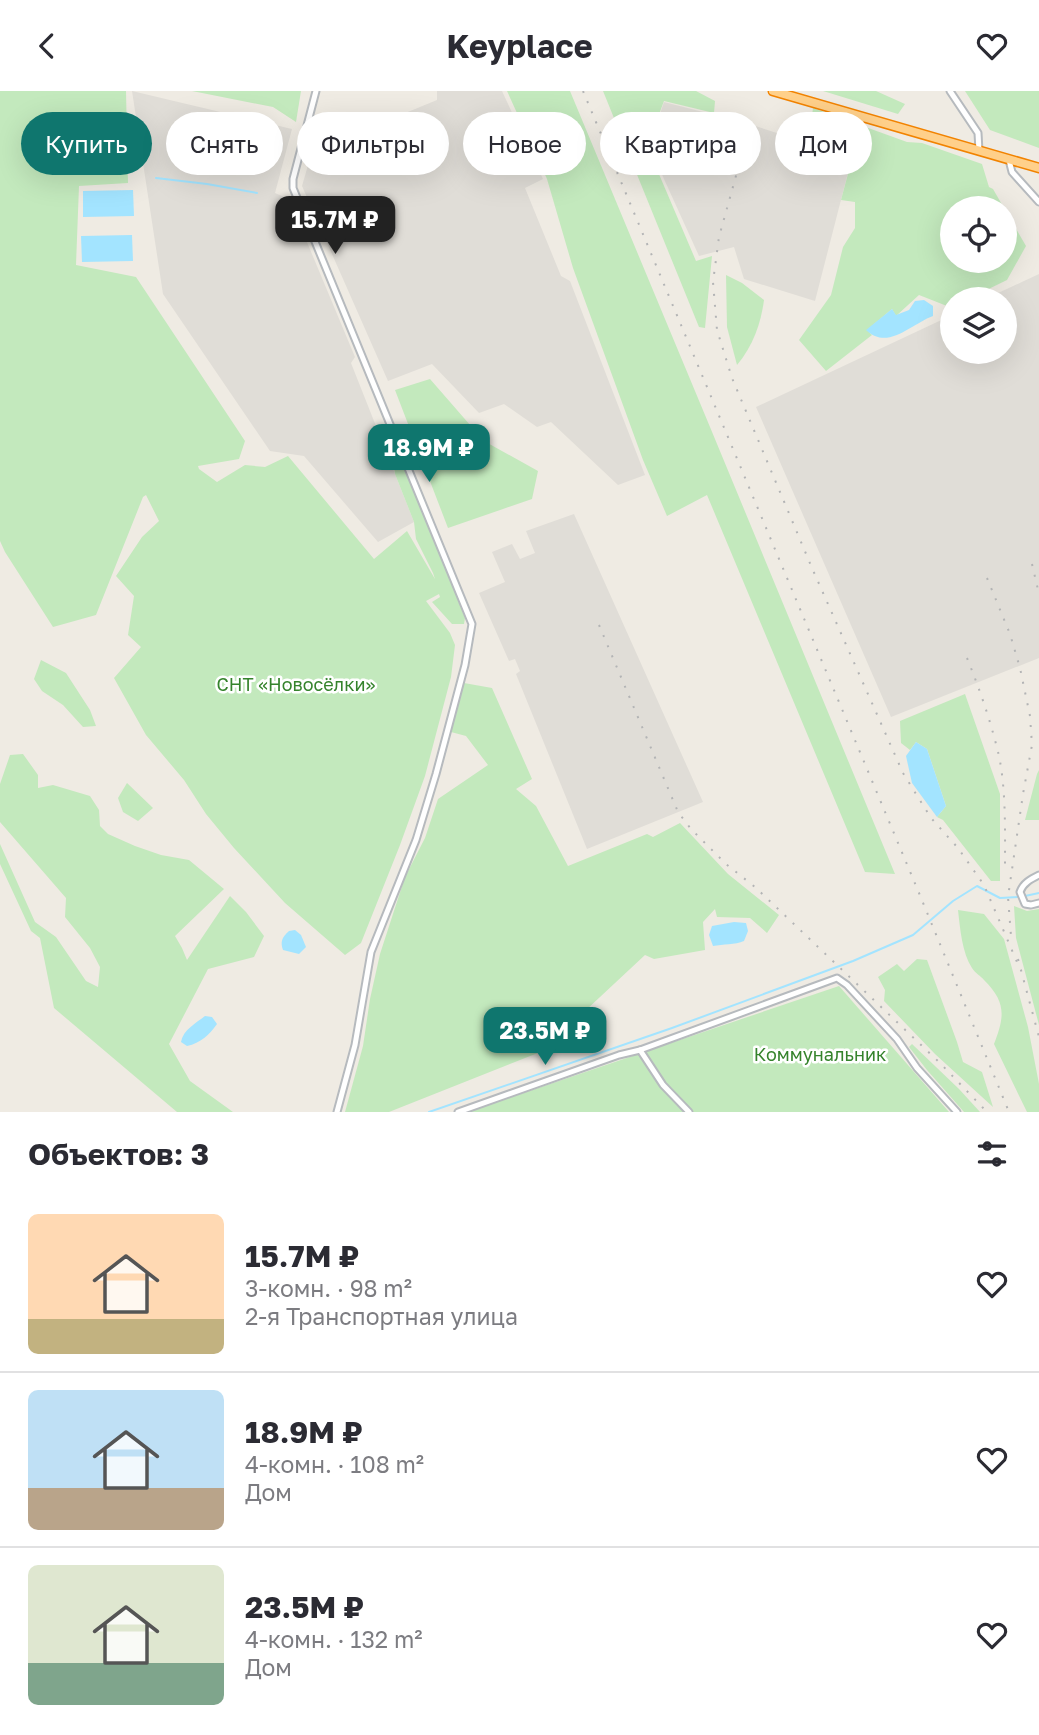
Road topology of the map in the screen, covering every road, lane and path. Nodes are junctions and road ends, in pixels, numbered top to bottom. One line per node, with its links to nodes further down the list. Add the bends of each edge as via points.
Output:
1 (316, 91): 11 (street, via 292,184 472,624 416,840 371,952 355,1045)
2 (773, 91): 4 (highway)
3 (950, 91): 4 (street, via 978,134)
4 (979, 151): 5 (highway)
5 (1009, 159): 6 (highway); 7 (street, via 1012,171)
6 (1039, 168)
7 (1039, 202)
8 (1039, 875): 9 (street, via 1020,892 1025,904)
9 (1039, 903)
10 (640, 1050): 12 (street); 13 (street, via 663,1086); 14 (street, via 837,978 897,1039)
11 (337, 1112)
12 (457, 1112)
13 (689, 1112)
14 (957, 1112)

